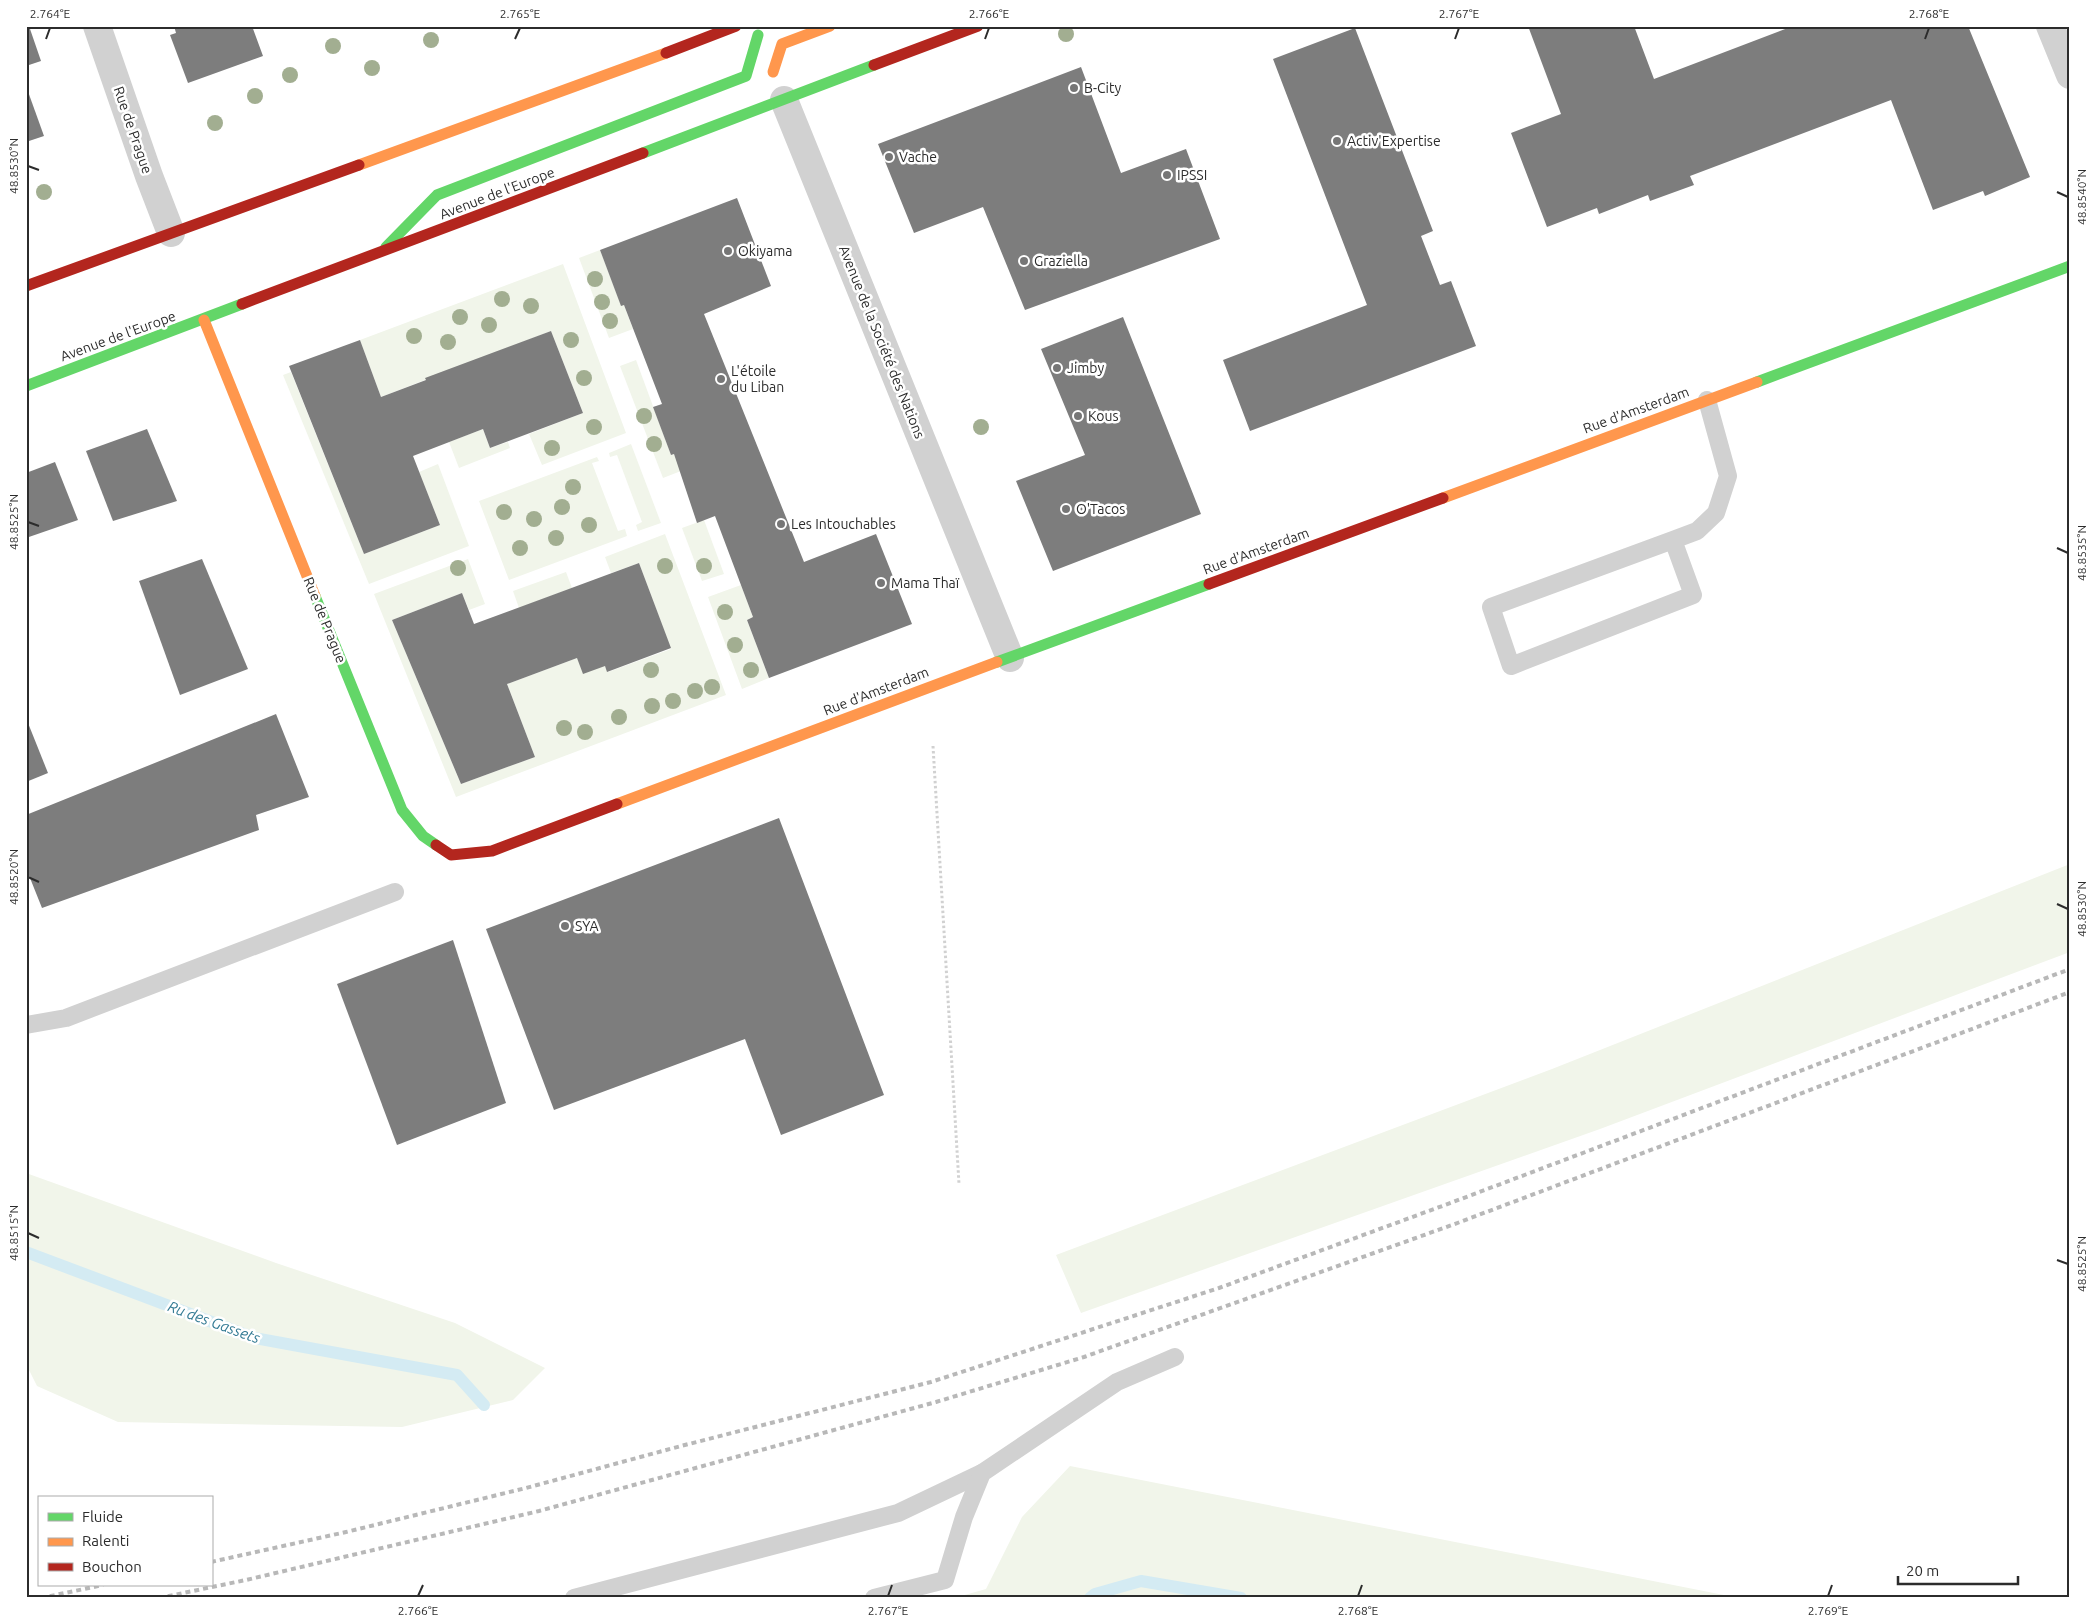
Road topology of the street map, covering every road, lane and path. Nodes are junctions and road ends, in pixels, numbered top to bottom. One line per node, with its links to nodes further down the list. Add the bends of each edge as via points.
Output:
1 (98, 26): 10 (street, Rue de Prague)
2 (736, 26): 10 (street)
3 (830, 26): 7 (street, via 782,44)
4 (978, 26): 9 (street, Avenue de l'Europe)
5 (2050, 26): 8 (street)
6 (757, 31): 7 (street, Avenue de la Société des Nations); 11 (street, via 746,76 437,195)
7 (773, 72): 9 (street, Avenue de la Société des Nations)
8 (2070, 75)
9 (784, 100): 11 (street, Avenue de l'Europe); 18 (street, Avenue de la Société des Nations)
10 (171, 233): 13 (street)
11 (380, 254): 14 (street, Avenue de l'Europe)
12 (2070, 266): 16 (street, Rue d'Amsterdam)
13 (26, 286)
14 (204, 320): 15 (street, Avenue de l'Europe); 20 (street, Rue de Prague, via 402,810 423,836)
15 (26, 386)
16 (1708, 400): 17 (lane, via 1728,476 1716,512 1697,531); 18 (street, Rue d'Amsterdam)
17 (1673, 540): 17 (lane, via 1491,607 1512,666 1693,595)
18 (1010, 658): 20 (street, Rue d'Amsterdam, via 492,851)
19 (933, 746): 23 (path)
20 (451, 855)
21 (395, 892): 22 (lane, via 66,1018)
22 (26, 1025)
23 (959, 1184)
24 (1175, 1357): 25 (lane, via 1117,1382)
25 (982, 1473): 26 (lane, via 898,1513); 27 (lane, via 964,1516 945,1580)
26 (574, 1598)
27 (874, 1598)

